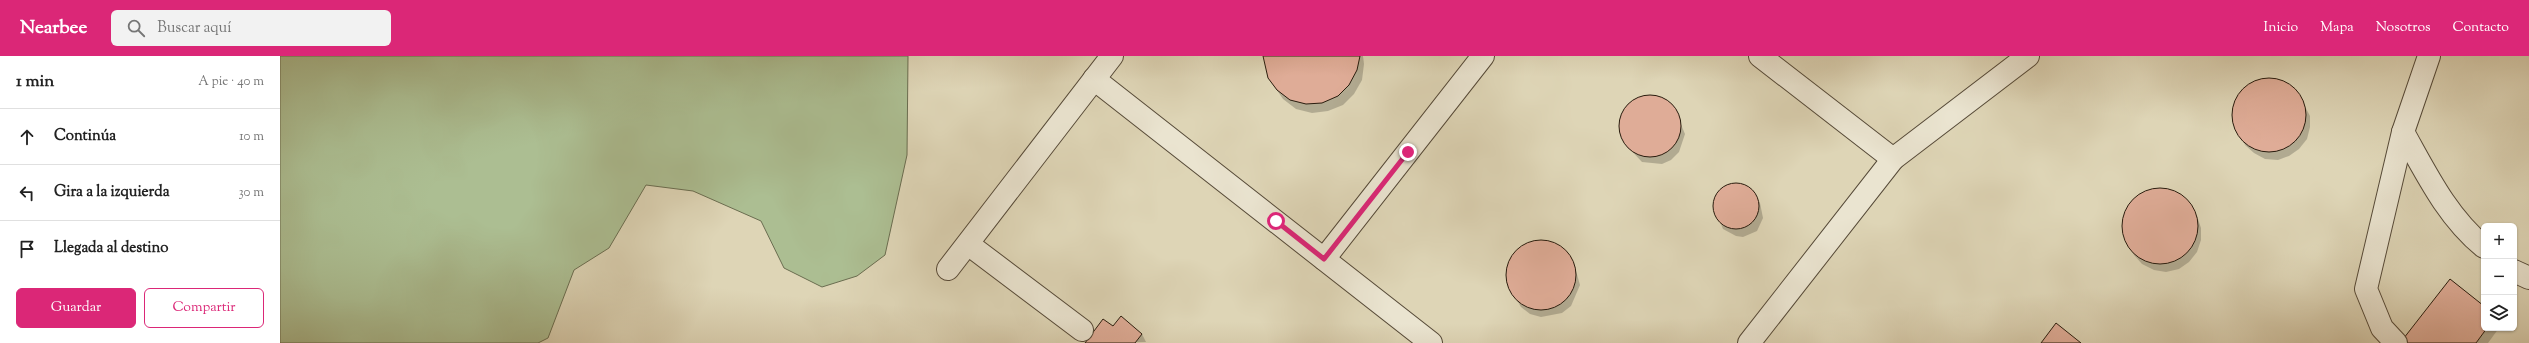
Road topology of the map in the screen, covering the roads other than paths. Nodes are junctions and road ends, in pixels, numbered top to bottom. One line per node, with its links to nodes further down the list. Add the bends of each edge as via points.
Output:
1 (1112, 56): 6 (lane)
2 (1483, 56): 11 (lane)
3 (1760, 56): 8 (lane)
4 (2028, 56): 8 (lane)
5 (2429, 56): 7 (lane)
6 (1094, 79): 9 (lane); 11 (lane)
7 (2403, 132): 10 (lane, via 2436,193 2470,236); 18 (lane, via 2366,289 2382,328)
8 (1893, 159): 17 (lane)
9 (968, 244): 12 (lane); 15 (lane)
10 (2481, 245)
11 (1324, 259): 16 (lane)
12 (948, 269)
13 (2517, 272): 14 (lane)
14 (2529, 278)
15 (1082, 330)
16 (1431, 343)
17 (1749, 343)
18 (2396, 343)

